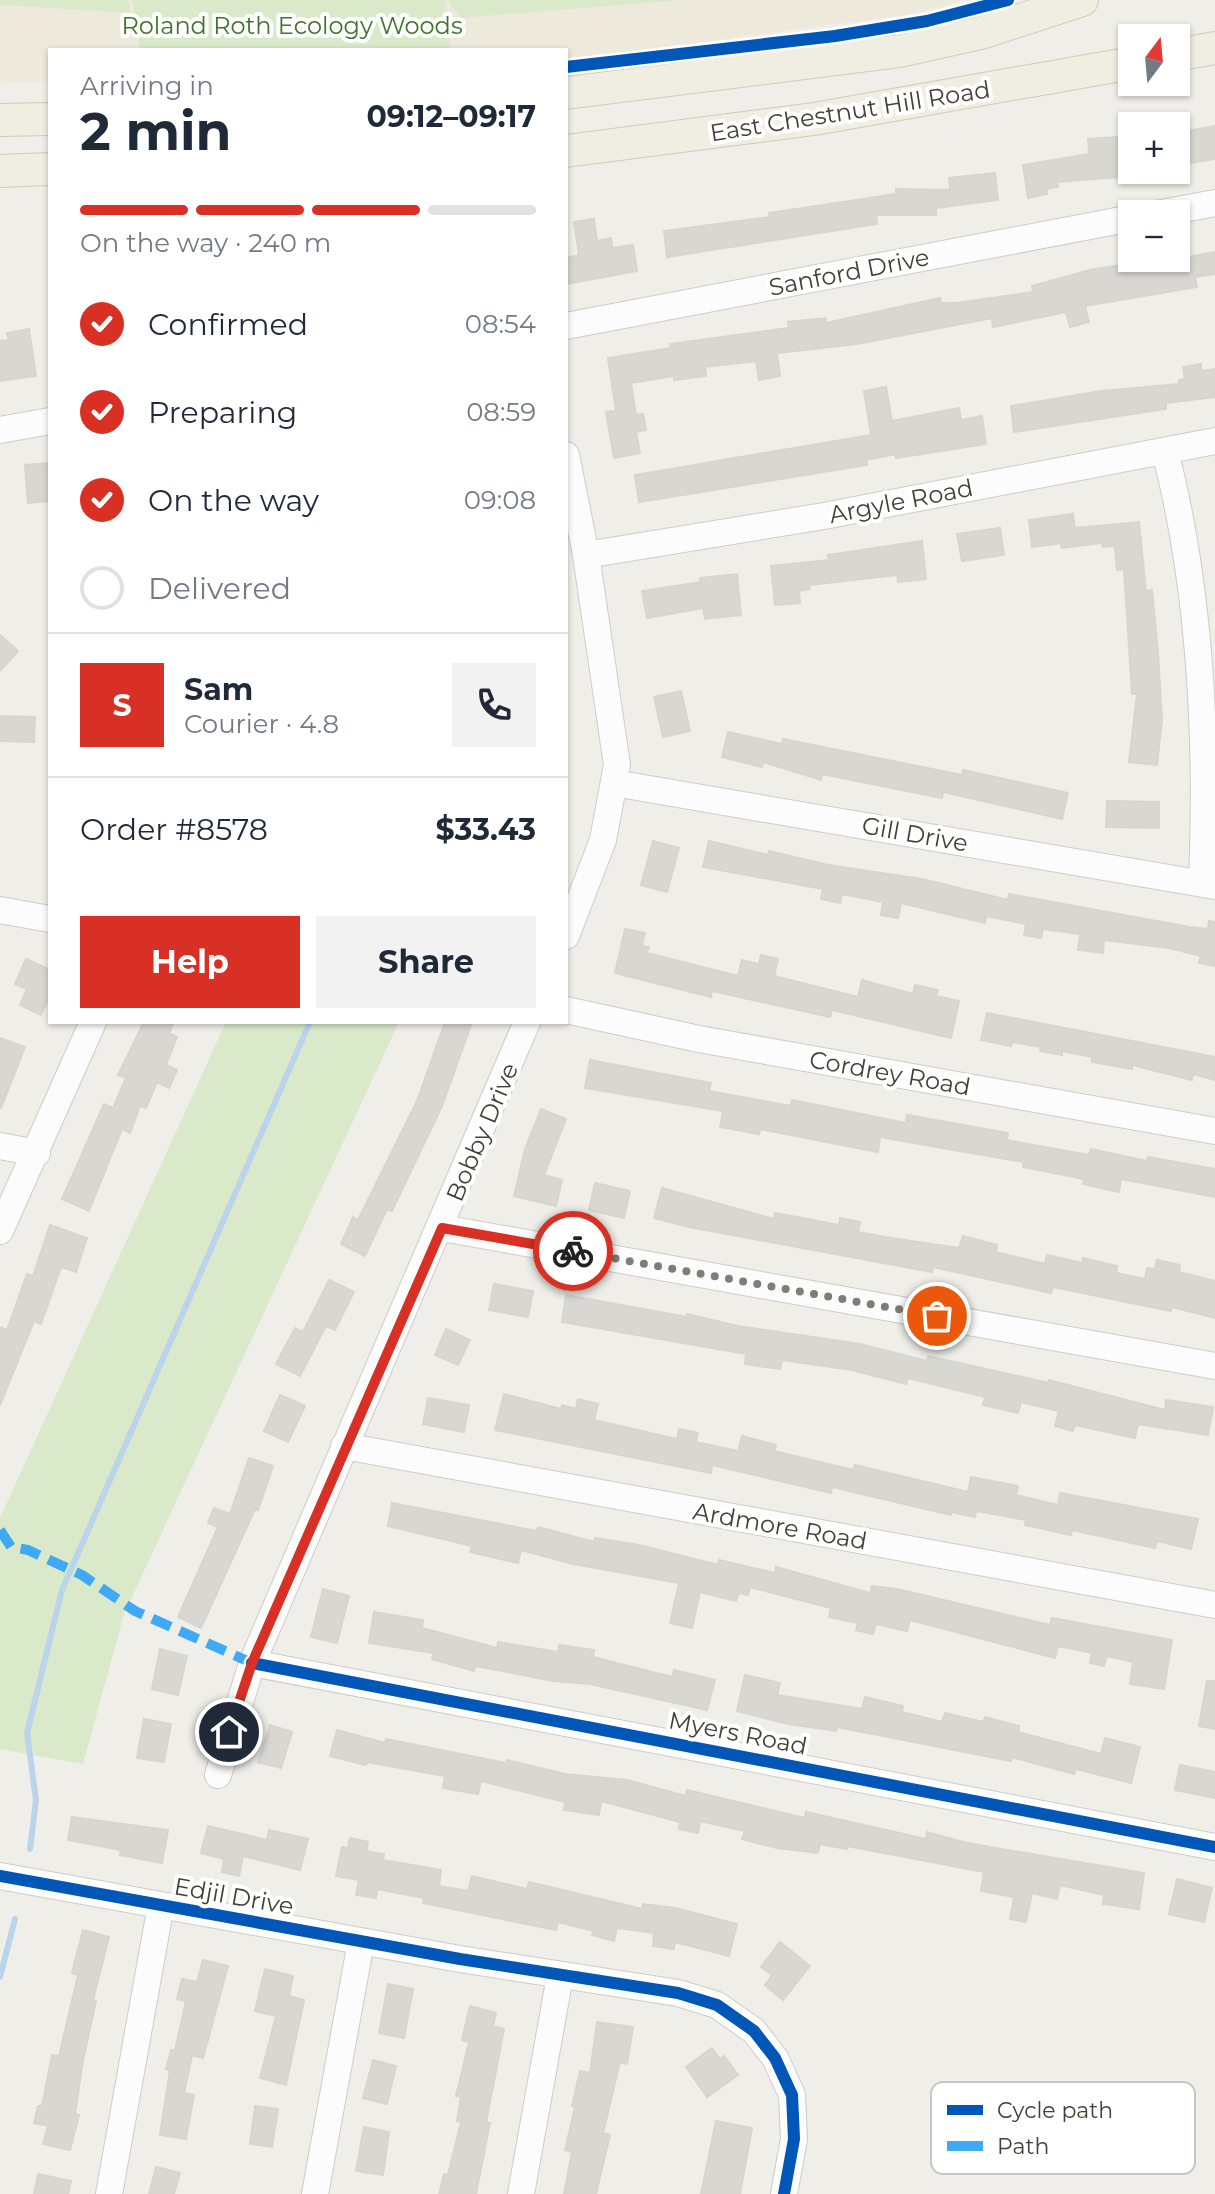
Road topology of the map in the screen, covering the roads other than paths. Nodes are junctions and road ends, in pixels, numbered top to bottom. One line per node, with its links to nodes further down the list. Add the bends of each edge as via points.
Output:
1 (1082, 0): 5 (main road, via 981,33 900,51)
2 (1215, 48): 3 (main road)
3 (1190, 52)
4 (1118, 65): 8 (main road, East Chestnut Hill Road, via 800,121)
5 (568, 93)
6 (48, 119): 7 (main road)
7 (0, 120)
8 (568, 151)
9 (48, 169): 10 (main road)
10 (0, 171)
11 (1215, 203): 12 (street)
12 (1190, 208)
13 (1118, 221): 14 (street, Sanford Drive)
14 (568, 326)
15 (48, 421): 16 (street)
16 (0, 430)
17 (1215, 441): 18 (street, Argyle Road)
18 (1165, 451): 20 (street, Argyle Road); 22 (street, via 1198,632)
19 (568, 465): 20 (street)
20 (586, 555): 21 (street, via 617,765)
21 (614, 783): 22 (street, Gill Drive); 25 (street, via 603,840)
22 (1208, 884)
23 (0, 910): 24 (street)
24 (48, 919)
25 (568, 931)
26 (568, 1010): 29 (street, Cordrey Road, via 699,1039)
27 (92, 1024): 31 (street)
28 (526, 1024): 32 (street, Bobby Drive)
29 (1215, 1131)
30 (0, 1146): 31 (street)
31 (37, 1153): 33 (street)
32 (442, 1228): 34 (street); 35 (street, Bobby Drive)
33 (0, 1231)
34 (1215, 1366)
35 (344, 1446): 36 (street, Ardmore Road); 37 (street, Bobby Drive)
36 (1215, 1605)
37 (252, 1663): 38 (street, Bobby Drive); 39 (street, Myers Road)
38 (218, 1775)
39 (1215, 1847)
40 (0, 1876): 41 (street, Edjil Drive)
41 (161, 1905): 42 (street, Edjil Drive); 44 (street)
42 (361, 1942): 43 (street, Edjil Drive); 45 (street)
43 (560, 1976): 46 (street); 47 (street, Edjil Drive, via 691,1997 717,2005 754,2031 775,2058 792,2095 794,2139)
44 (109, 2194)
45 (315, 2194)
46 (521, 2194)
47 (784, 2194)

